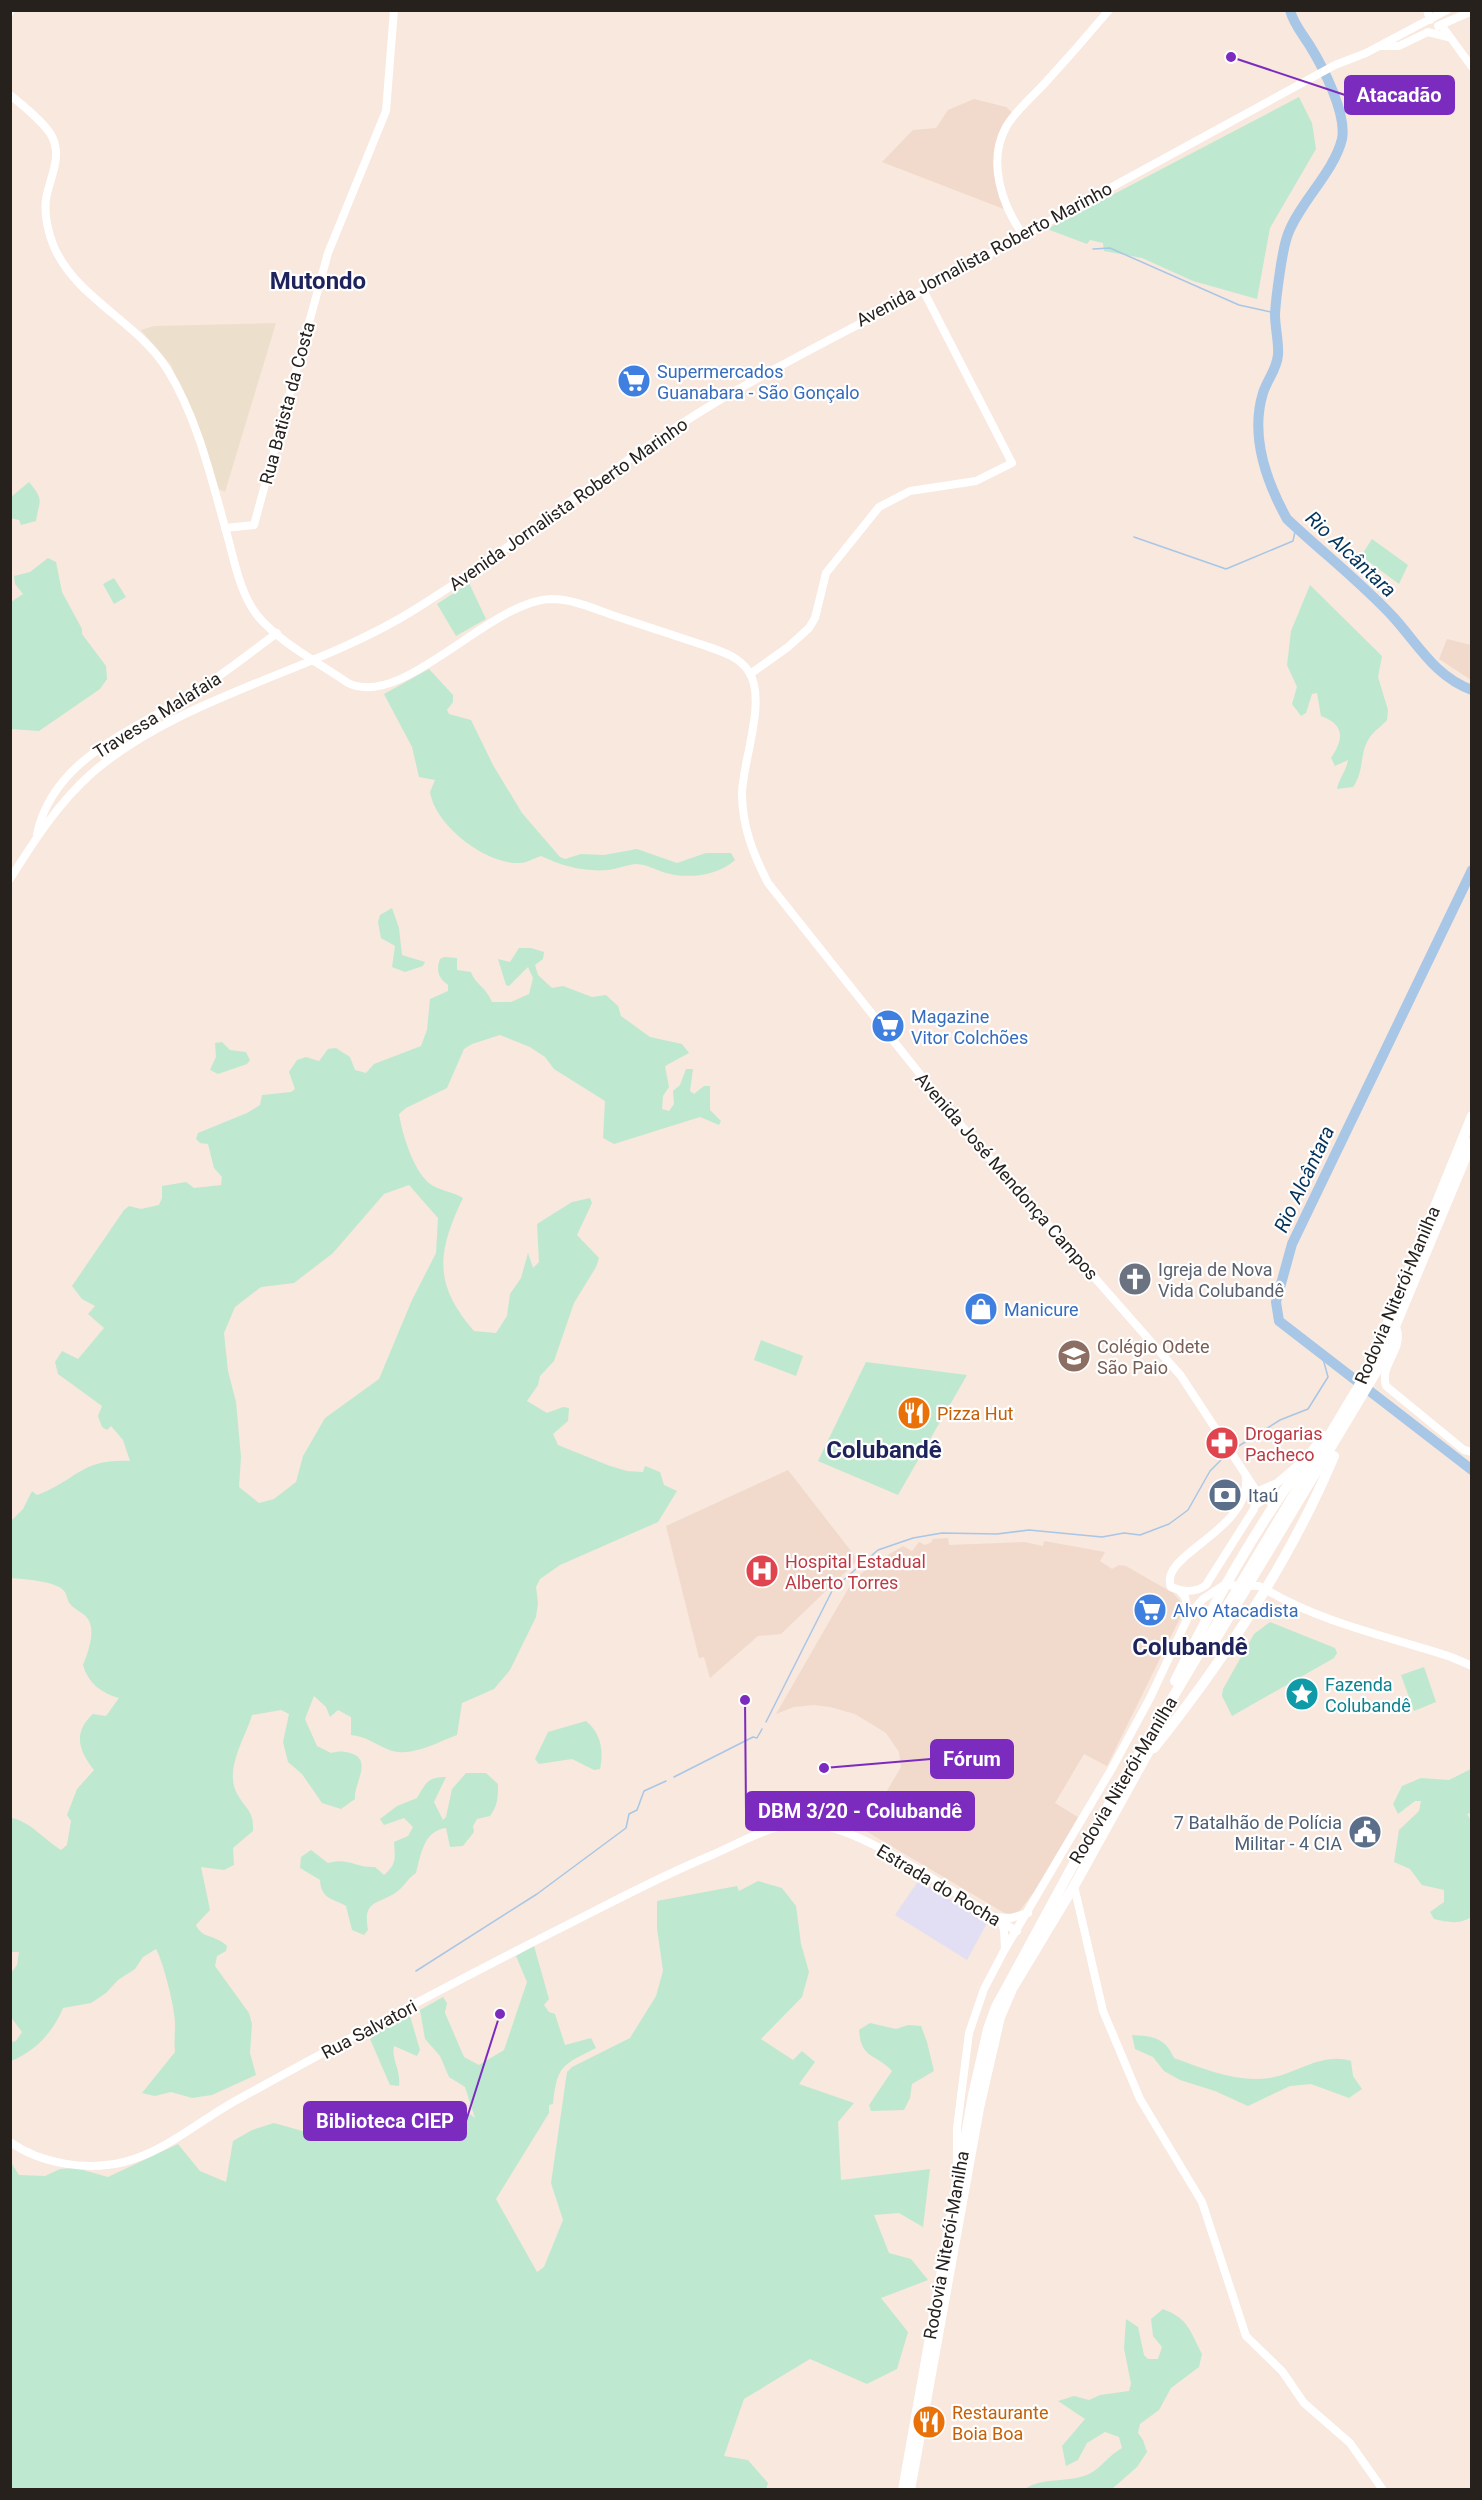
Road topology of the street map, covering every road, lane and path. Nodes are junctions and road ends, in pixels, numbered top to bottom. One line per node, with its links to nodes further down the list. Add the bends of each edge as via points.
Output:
1 (394, 10): 14 (street, Rua Batista da Costa, via 386,111 328,253 254,525)
2 (1109, 10): 12 (main road, via 1014,117 1001,140 997,161 1001,192)
3 (1427, 10): 6 (main road)
4 (1448, 10): 6 (main road, Avenida Jornalista Roberto Marinho)
5 (1472, 11): 7 (main road)
6 (1431, 20): 7 (main road); 9 (main road, Avenida Jornalista Roberto Marinho)
7 (1442, 26): 8 (main road)
8 (1448, 37): 9 (main road, Avenida Jornalista Roberto Marinho, via 1428,32 1398,46); 10 (main road)
9 (1380, 46): 12 (main road, Avenida Jornalista Roberto Marinho, via 1335,66)
10 (1472, 67)
11 (10, 95): 14 (main road, via 45,127 56,149 46,213 59,257 73,277 143,340 167,368 183,399)
12 (1023, 235): 13 (main road, Avenida Jornalista Roberto Marinho)
13 (923, 290): 16 (main road, Avenida Jornalista Roberto Marinho, via 828,339 682,423 411,612); 17 (street, via 1012,463 976,481 910,491 879,507 826,573 809,628)
14 (225, 528): 15 (main road, via 249,603)
15 (277, 633): 16 (main road); 18 (main road, Travessa Malafaia, via 206,685 115,738 70,774 45,806)
16 (312, 659): 17 (main road, via 352,685 383,687 512,610 551,599 580,604 729,655); 18 (main road, Avenida Jornalista Roberto Marinho, via 136,741 82,783)
17 (750, 674): 27 (main road, Avenida José Mendonça Campos, via 755,710 744,772 743,810 751,847 768,883 958,1122 1181,1376)
18 (36, 839): 19 (main road, Avenida Jornalista Roberto Marinho)
19 (10, 879)
20 (1472, 1116): 22 (highway, Rodovia Niterói-Manilha)
21 (1472, 1142): 22 (highway, Rodovia Niterói-Manilha)
22 (1377, 1373): 23 (highway, Rodovia Niterói-Manilha); 25 (street, via 1393,1393 1464,1450)
23 (1352, 1405): 24 (highway, Rodovia Niterói-Manilha); 26 (highway); 33 (highway, Rodovia Niterói-Manilha)
24 (1345, 1428): 33 (highway, Rodovia Niterói-Manilha); 34 (highway, via 1323,1482)
25 (1472, 1452)
26 (1305, 1459): 28 (main road, via 1277,1483); 31 (highway)
27 (1246, 1477): 28 (main road, Avenida José Mendonça Campos); 29 (main road)
28 (1257, 1492): 29 (main road); 30 (main road)
29 (1244, 1500): 30 (main road, via 1252,1499); 40 (main road, via 1216,1532 1173,1567 1169,1584)
30 (1257, 1504): 31 (main road, via 1266,1498); 35 (main road)
31 (1274, 1506): 32 (highway)
32 (1244, 1554): 36 (main road); 38 (highway)
33 (1260, 1558): 44 (highway, Rodovia Niterói-Manilha)
34 (1277, 1568): 36 (highway, via 1262,1576); 39 (highway)
35 (1215, 1570): 38 (main road); 40 (main road, via 1204,1587)
36 (1250, 1574): 39 (main road)
37 (1242, 1585): 38 (main road); 39 (main road); 41 (highway, via 1251,1594)
38 (1224, 1586): 42 (main road, via 1203,1599); 44 (highway)
39 (1262, 1587): 41 (highway); 43 (street, via 1318,1614)
40 (1180, 1591): 42 (main road)
41 (1254, 1606): 44 (highway, via 1190,1703)
42 (1189, 1615): 49 (main road, via 1116,1761)
43 (1472, 1666)
44 (1138, 1762): 46 (highway, Rodovia Niterói-Manilha); 54 (highway, Rodovia Niterói-Manilha, via 1078,1856 996,2007 980,2060)
45 (724, 1850): 50 (street, Estrada do Rocha, via 769,1830 794,1824 835,1828 894,1856); 53 (street, Rua Salvatori, via 514,1951 234,2101 140,2157 92,2166 68,2164 42,2158)
46 (1074, 1886): 47 (highway, Rodovia Niterói-Manilha); 48 (street)
47 (1064, 1903): 48 (street); 56 (highway, Rodovia Niterói-Manilha, via 1012,1989 992,2044)
48 (1079, 1908): 57 (street, via 1103,2011 1140,2099 1202,2202 1246,2336 1282,2371 1312,2412 1350,2443)
49 (1028, 1913): 50 (main road); 51 (main road)
50 (997, 1919): 51 (street, Estrada do Rocha); 52 (main road, via 1005,1936)
51 (1017, 1930): 52 (main road)
52 (1005, 1949): 54 (main road, via 984,1989 969,2033 957,2128)
53 (10, 2142)
54 (957, 2187): 55 (highway, Rodovia Niterói-Manilha)
55 (903, 2490)
56 (910, 2490)
57 (1383, 2490)

